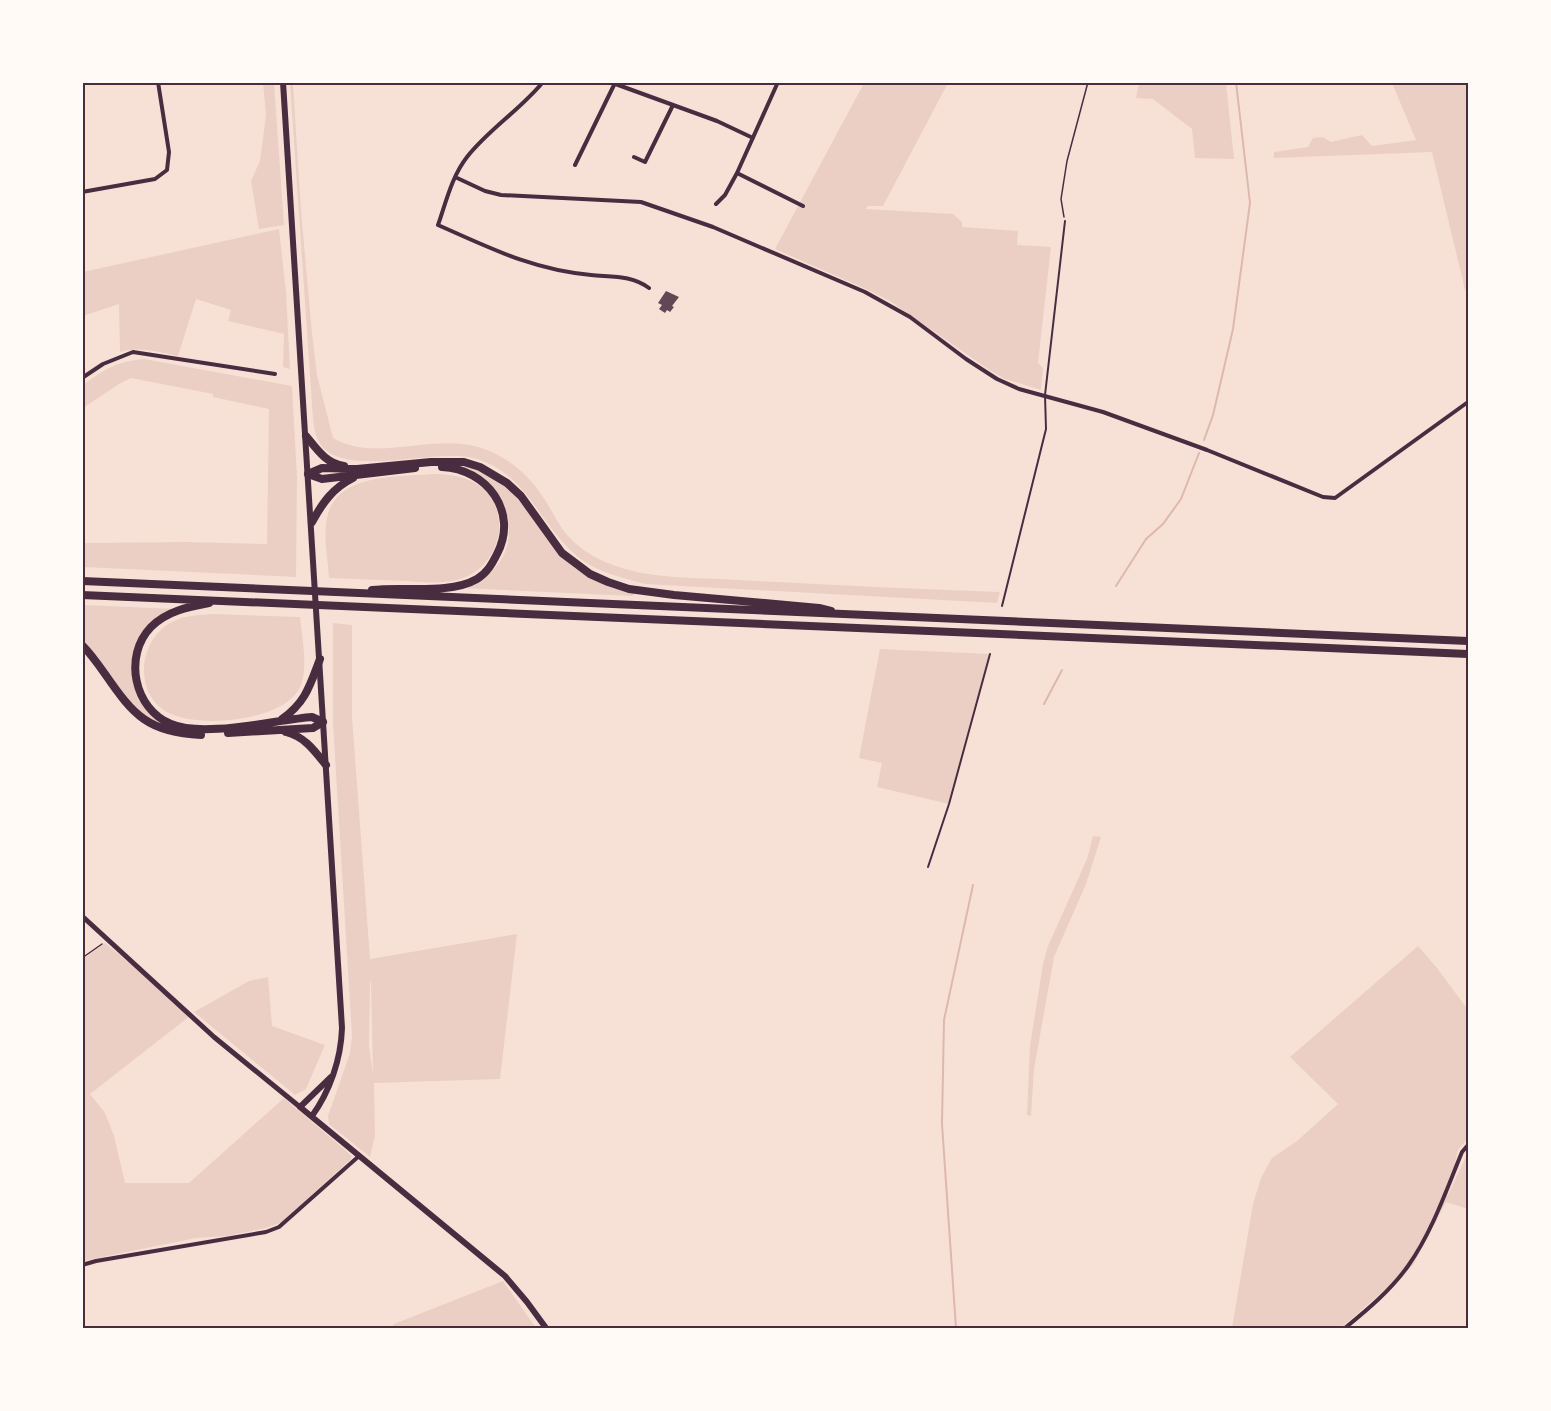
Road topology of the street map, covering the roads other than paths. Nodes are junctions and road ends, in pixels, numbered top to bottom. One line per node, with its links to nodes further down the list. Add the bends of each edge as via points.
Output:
1 (158, 82): 12 (street, via 169,152 167,170 155,179)
2 (282, 82): 21 (main road)
3 (543, 82): 11 (street, via 488,134)
4 (778, 82): 7 (street)
5 (612, 84): 6 (street); 9 (street)
6 (673, 105): 7 (street); 8 (street, via 645,162)
7 (753, 138): 10 (street)
8 (634, 157)
9 (575, 165)
10 (737, 173): 13 (street); 14 (street)
11 (455, 177): 16 (street, via 438,225 518,260 574,273 619,276); 19 (street, via 501,195 641,202 713,227 865,292 910,317 997,379)
12 (82, 192)
13 (717, 204)
14 (803, 206)
15 (1065, 221): 19 (lane)
16 (649, 288)
17 (274, 374): 18 (street, via 134,352 103,364)
18 (82, 378)
19 (1045, 395): 20 (street, via 1103,412 1323,497 1335,498); 29 (lane, via 1046,429)
20 (1468, 402)
21 (306, 435): 22 (highway, via 323,456); 23 (main road)
22 (358, 472): 23 (highway, via 322,468); 24 (highway, via 337,486); 26 (highway, via 432,466 473,474 498,499 505,528 491,567 476,579 430,588); 30 (highway, via 431,462 464,462 507,483 521,496 551,540 590,574 629,589 819,608)
23 (308, 474): 24 (main road)
24 (312, 522): 35 (main road)
25 (82, 581): 26 (highway)
26 (349, 593): 30 (highway)
27 (82, 595): 28 (highway)
28 (226, 601): 34 (highway); 36 (highway, via 182,608 150,628 137,651 135,666 142,697 158,716 185,728 227,728)
29 (1002, 606)
30 (844, 615): 31 (highway)
31 (1468, 641)
32 (82, 645): 38 (highway, via 129,708 165,730 201,735)
33 (990, 654): 40 (lane)
34 (1468, 654)
35 (320, 659): 36 (highway, via 303,699); 37 (main road)
36 (281, 720): 37 (highway, via 312,717)
37 (323, 722): 38 (highway, via 313,728); 39 (main road)
38 (279, 729): 39 (highway, via 310,744)
39 (326, 765): 42 (main road, via 342,1028)
40 (928, 867)
41 (82, 916): 43 (street, via 214,1037)
42 (332, 1076): 43 (main road); 44 (main road, via 327,1094)
43 (300, 1107): 44 (main road)
44 (312, 1116): 46 (main road)
45 (1468, 1145): 49 (street, via 1408,1267)
46 (360, 1156): 47 (street, via 279,1227); 48 (main road, via 505,1276)
47 (82, 1265)
48 (546, 1329)
49 (1345, 1329)

